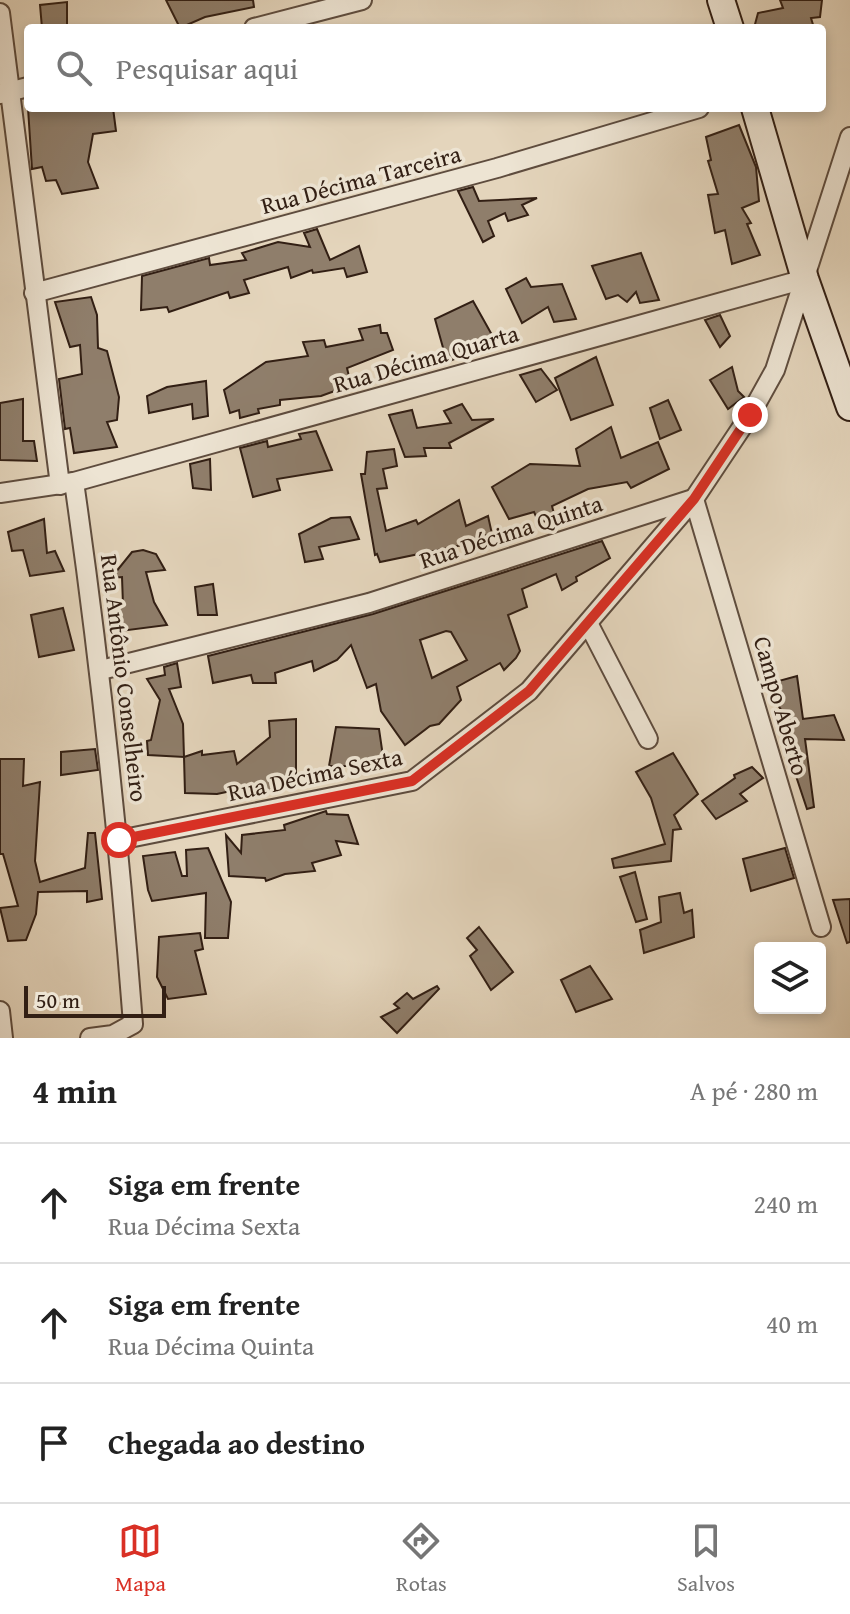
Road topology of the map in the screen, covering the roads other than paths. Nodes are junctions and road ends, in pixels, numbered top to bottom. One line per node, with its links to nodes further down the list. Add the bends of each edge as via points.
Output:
1 (362, 0): 4 (street)
2 (721, 0): 5 (street)
3 (0, 13): 7 (street, Rua Antônio Conselheiro)
4 (269, 24)
5 (729, 24)
6 (24, 88): 7 (street)
7 (4, 93): 12 (street, Rua Antônio Conselheiro)
8 (686, 112): 12 (street, Rua Décima Tarceira)
9 (756, 112): 11 (street)
10 (850, 137): 11 (street)
11 (805, 279): 13 (street); 14 (street, Rua Décima Quarta); 16 (street, via 775,370)
12 (34, 293): 14 (street, Rua Antônio Conselheiro)
13 (850, 407)
14 (67, 484): 15 (street, Rua Décima Quarta); 18 (street, Rua Antônio Conselheiro)
15 (0, 493)
16 (694, 499): 17 (street, Rua Décima Sexta); 18 (street, Rua Décima Quinta, via 369,603); 21 (street, Campo Aberto)
17 (589, 625): 19 (street); 20 (street, Rua Décima Sexta, via 529,691 412,781)
18 (101, 670): 20 (street, Rua Antônio Conselheiro)
19 (648, 739)
20 (119, 840): 24 (street, Rua Antônio Conselheiro, via 133,1024 113,1035)
21 (821, 927)
22 (0, 1011): 23 (street)
23 (3, 1038)
24 (90, 1038)

